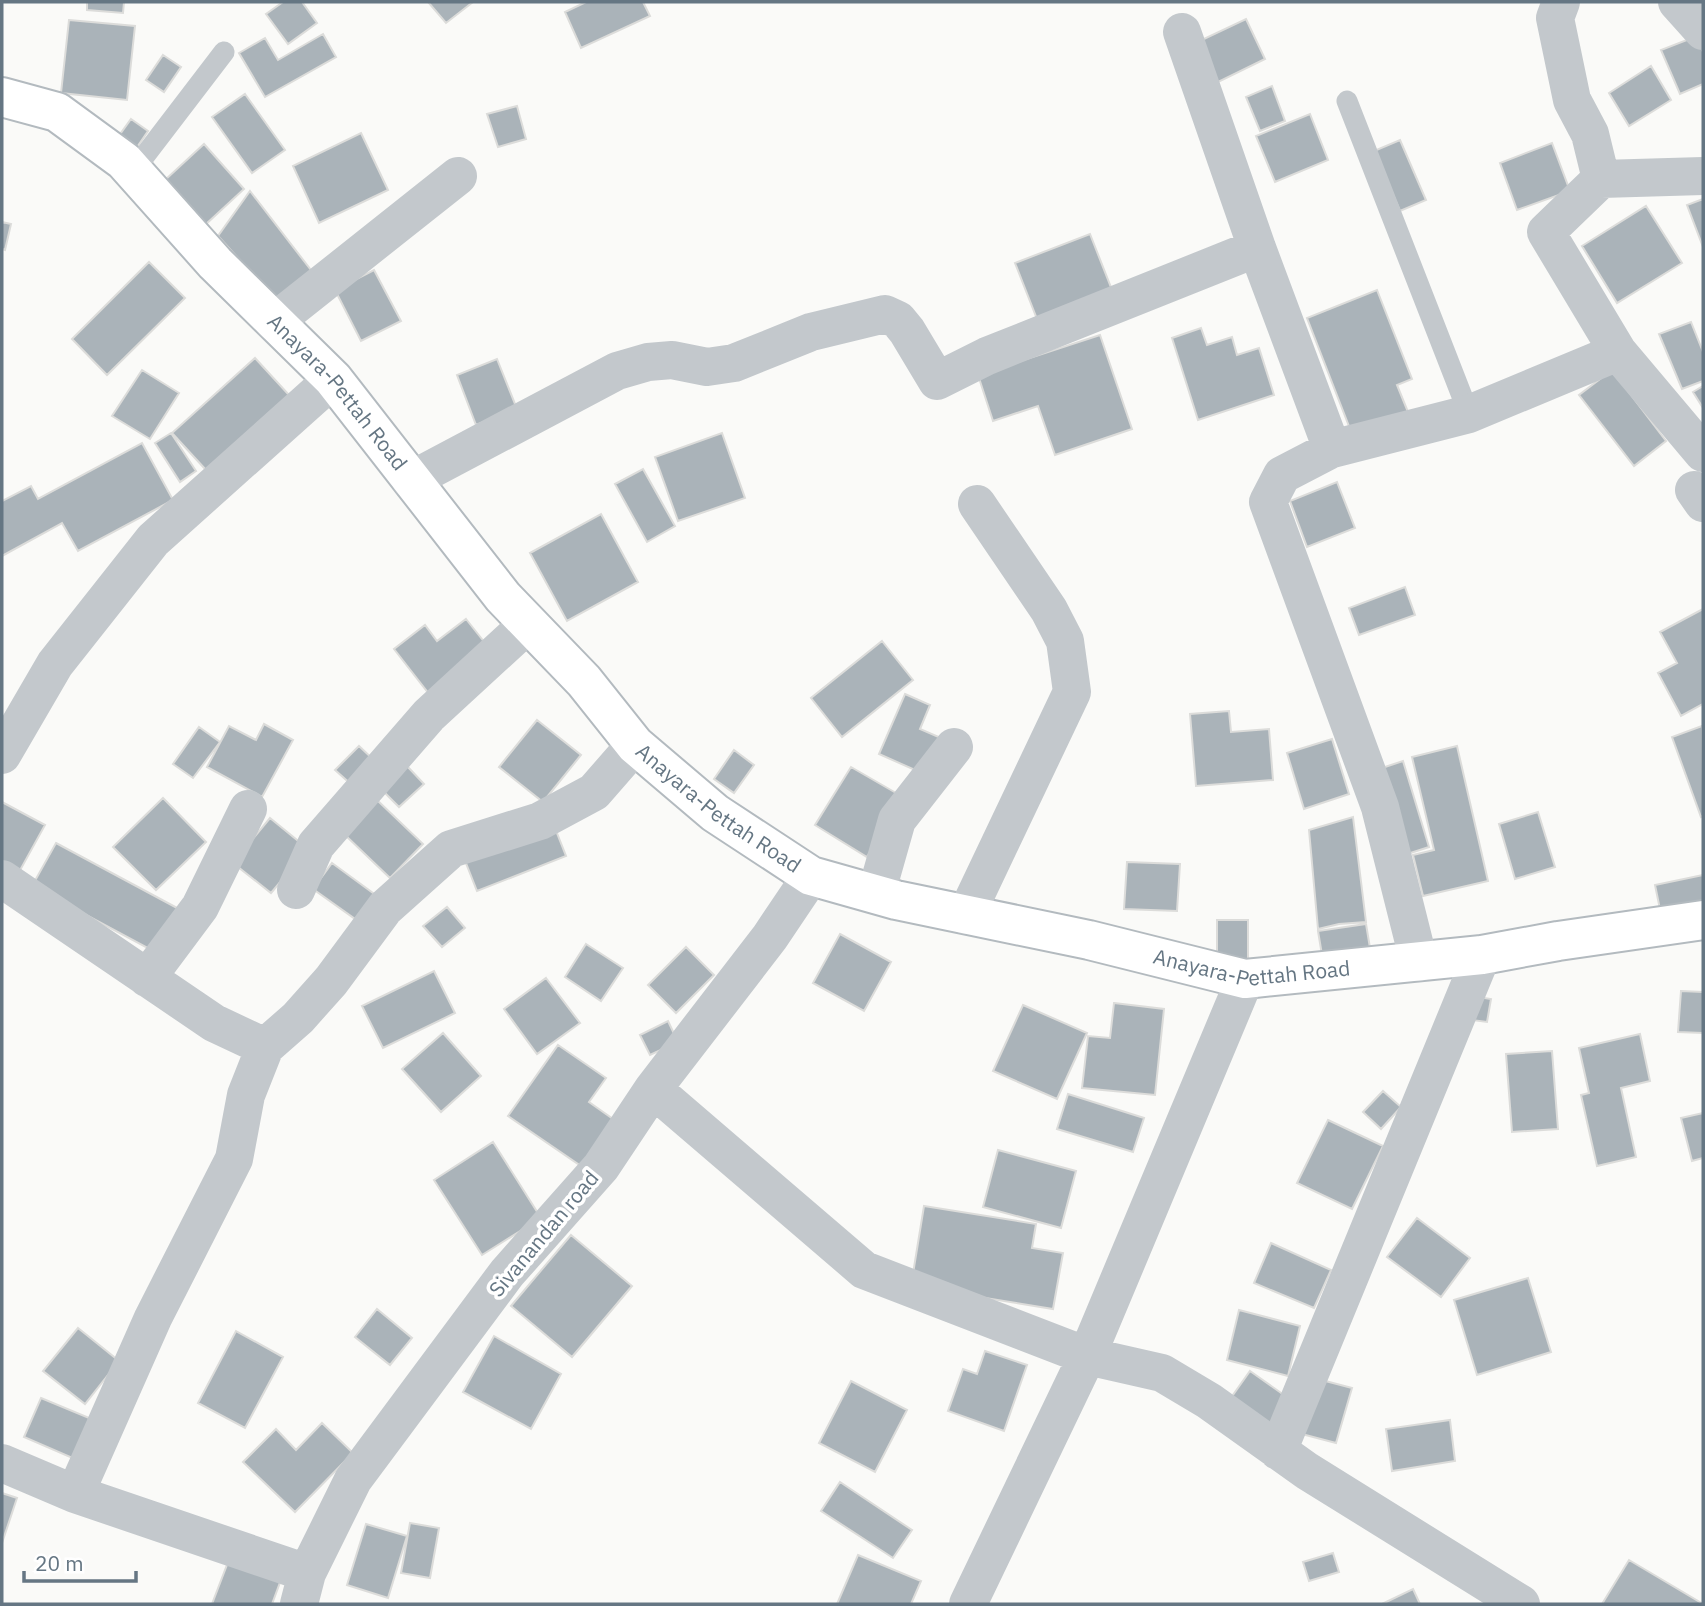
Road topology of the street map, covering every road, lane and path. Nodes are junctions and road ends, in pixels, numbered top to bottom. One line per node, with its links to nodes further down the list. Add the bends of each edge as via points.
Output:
1 (1560, 2): 11 (street, via 1555,18 1572,100 1590,134)
2 (1677, 2): 4 (street)
3 (1182, 32): 12 (street)
4 (1703, 32)
5 (224, 52): 8 (lane)
6 (2, 97): 8 (main road, Anayara-Pettah Road, via 57,111)
7 (1347, 101): 16 (lane)
8 (133, 171): 13 (main road, Anayara-Pettah Road)
9 (458, 176): 13 (street)
10 (1703, 176): 11 (street)
11 (1601, 179): 14 (street, via 1546,232)
12 (1257, 248): 17 (street); 19 (street, via 987,356 937,381 907,331 884,314 811,332 734,363 707,367 672,360 648,362 617,371)
13 (274, 321): 15 (main road, Anayara-Pettah Road)
14 (1618, 352): 16 (street); 18 (street)
15 (333, 379): 19 (main road, Anayara-Pettah Road); 24 (street, via 153,540 55,663)
16 (1469, 414): 17 (street)
17 (1332, 449): 33 (street, via 1283,475 1268,502 1380,807)
18 (1703, 453)
19 (411, 480): 21 (main road, Anayara-Pettah Road)
20 (977, 504): 30 (street, via 1065,641 1072,692)
21 (528, 624): 22 (main road, Anayara-Pettah Road, via 584,681); 28 (street, via 421,725 316,845)
22 (635, 745): 26 (main road, Anayara-Pettah Road, via 715,813); 36 (street, via 594,792 540,821 451,849 385,908 331,981)
23 (954, 747): 29 (street, via 897,820)
24 (2, 755)
25 (248, 809): 34 (street, via 200,907)
26 (811, 876): 29 (main road, Anayara-Pettah Road); 37 (street, Sivanandan road, via 762,948)
27 (2, 879): 34 (street)
28 (296, 890)
29 (876, 894): 30 (main road, Anayara-Pettah Road)
30 (966, 915): 35 (main road, Anayara-Pettah Road)
31 (1703, 920): 32 (main road, Anayara-Pettah Road)
32 (1482, 955): 33 (main road, Anayara-Pettah Road); 39 (street)
33 (1419, 962): 35 (main road, Anayara-Pettah Road)
34 (147, 978): 36 (street, via 214,1023)
35 (1245, 979): 38 (street)
36 (265, 1047): 41 (street, via 246,1095 234,1159 153,1318)
37 (653, 1089): 38 (street, via 864,1269); 42 (street, Sivanandan road, via 601,1167 507,1273 353,1480)
38 (1087, 1356): 39 (street, via 1162,1373); 43 (street)
39 (1278, 1451): 44 (street)
40 (2, 1463): 41 (street)
41 (75, 1494): 42 (street)
42 (303, 1589)
43 (968, 1604)
44 (1521, 1604)

